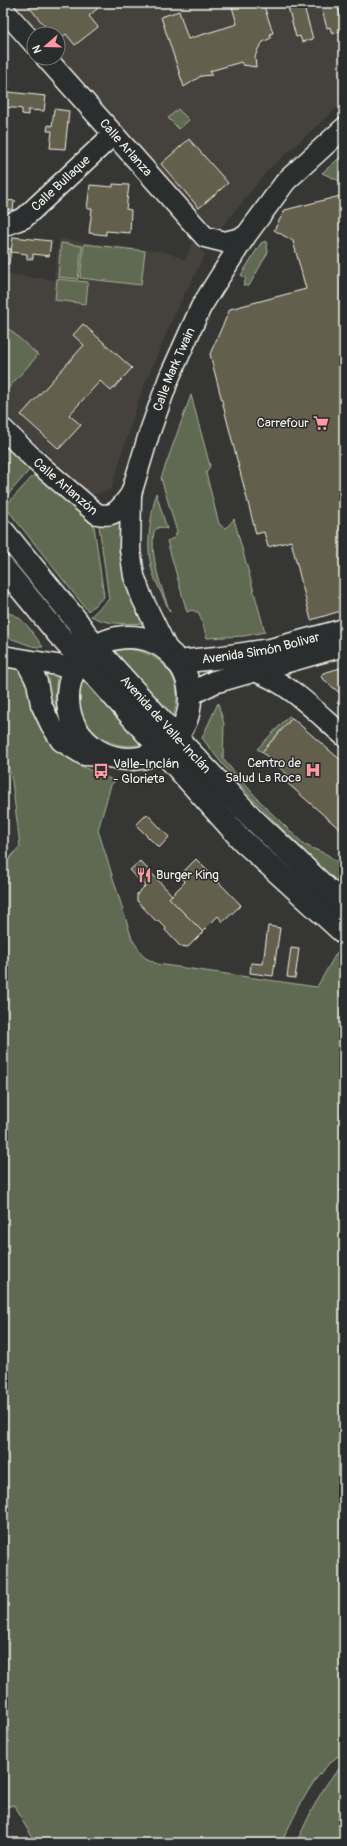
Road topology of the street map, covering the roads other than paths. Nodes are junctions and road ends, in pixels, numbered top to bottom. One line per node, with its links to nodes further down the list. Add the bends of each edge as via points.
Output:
1 (3, 9): 2 (street)
2 (26, 35)
3 (53, 66): 5 (street, Calle Arlanza)
4 (344, 128): 8 (street, Calle Mark Twain, via 286,181)
5 (114, 134): 6 (street, Calle Bullaque, via 24,218); 7 (street, Calle Arlanza)
6 (3, 226)
7 (205, 237): 8 (street, via 225,242); 9 (street, Calle Arlanza, via 214,250 216,263)
8 (245, 237): 9 (street, Calle Mark Twain)
9 (200, 307): 11 (street, Calle Mark Twain, via 168,378)
10 (3, 429): 11 (street, Calle Arlanzón, via 97,514 105,516 117,513)
11 (131, 494): 17 (street, Calle Mark Twain, via 130,550 134,576 142,598)
12 (3, 531): 19 (main road, Avenida de Valle-Inclán, via 76,620)
13 (3, 567): 19 (main road, Avenida de Valle-Inclán, via 53,628)
14 (344, 630): 17 (main road, Avenida Simón Bolivar, via 270,650 216,658)
15 (344, 645): 18 (main road, Avenida Simón Bolivar)
16 (3, 656): 20 (street)
17 (173, 657): 19 (main road, via 153,642 124,637 109,640); 23 (main road, via 186,677)
18 (300, 657): 21 (main road, Avenida Simón Bolivar); 22 (street, via 290,668)
19 (84, 659): 20 (street, via 57,665); 25 (main road, Avenida de Valle-Inclán); 26 (main road, via 68,690 69,711 77,730 90,746)
20 (26, 661): 26 (street, via 37,682 41,704 61,741 84,755)
21 (254, 670): 22 (street); 23 (main road, Avenida Simón Bolivar, via 214,682)
22 (290, 689): 24 (street)
23 (190, 694): 25 (main road, via 187,716)
24 (344, 736)
25 (169, 744): 26 (main road, via 140,759 128,760); 27 (main road, Avenida de Valle-Inclán); 28 (main road, Avenida de Valle-Inclán, via 241,839)
26 (108, 756)
27 (344, 905)
28 (344, 933)

